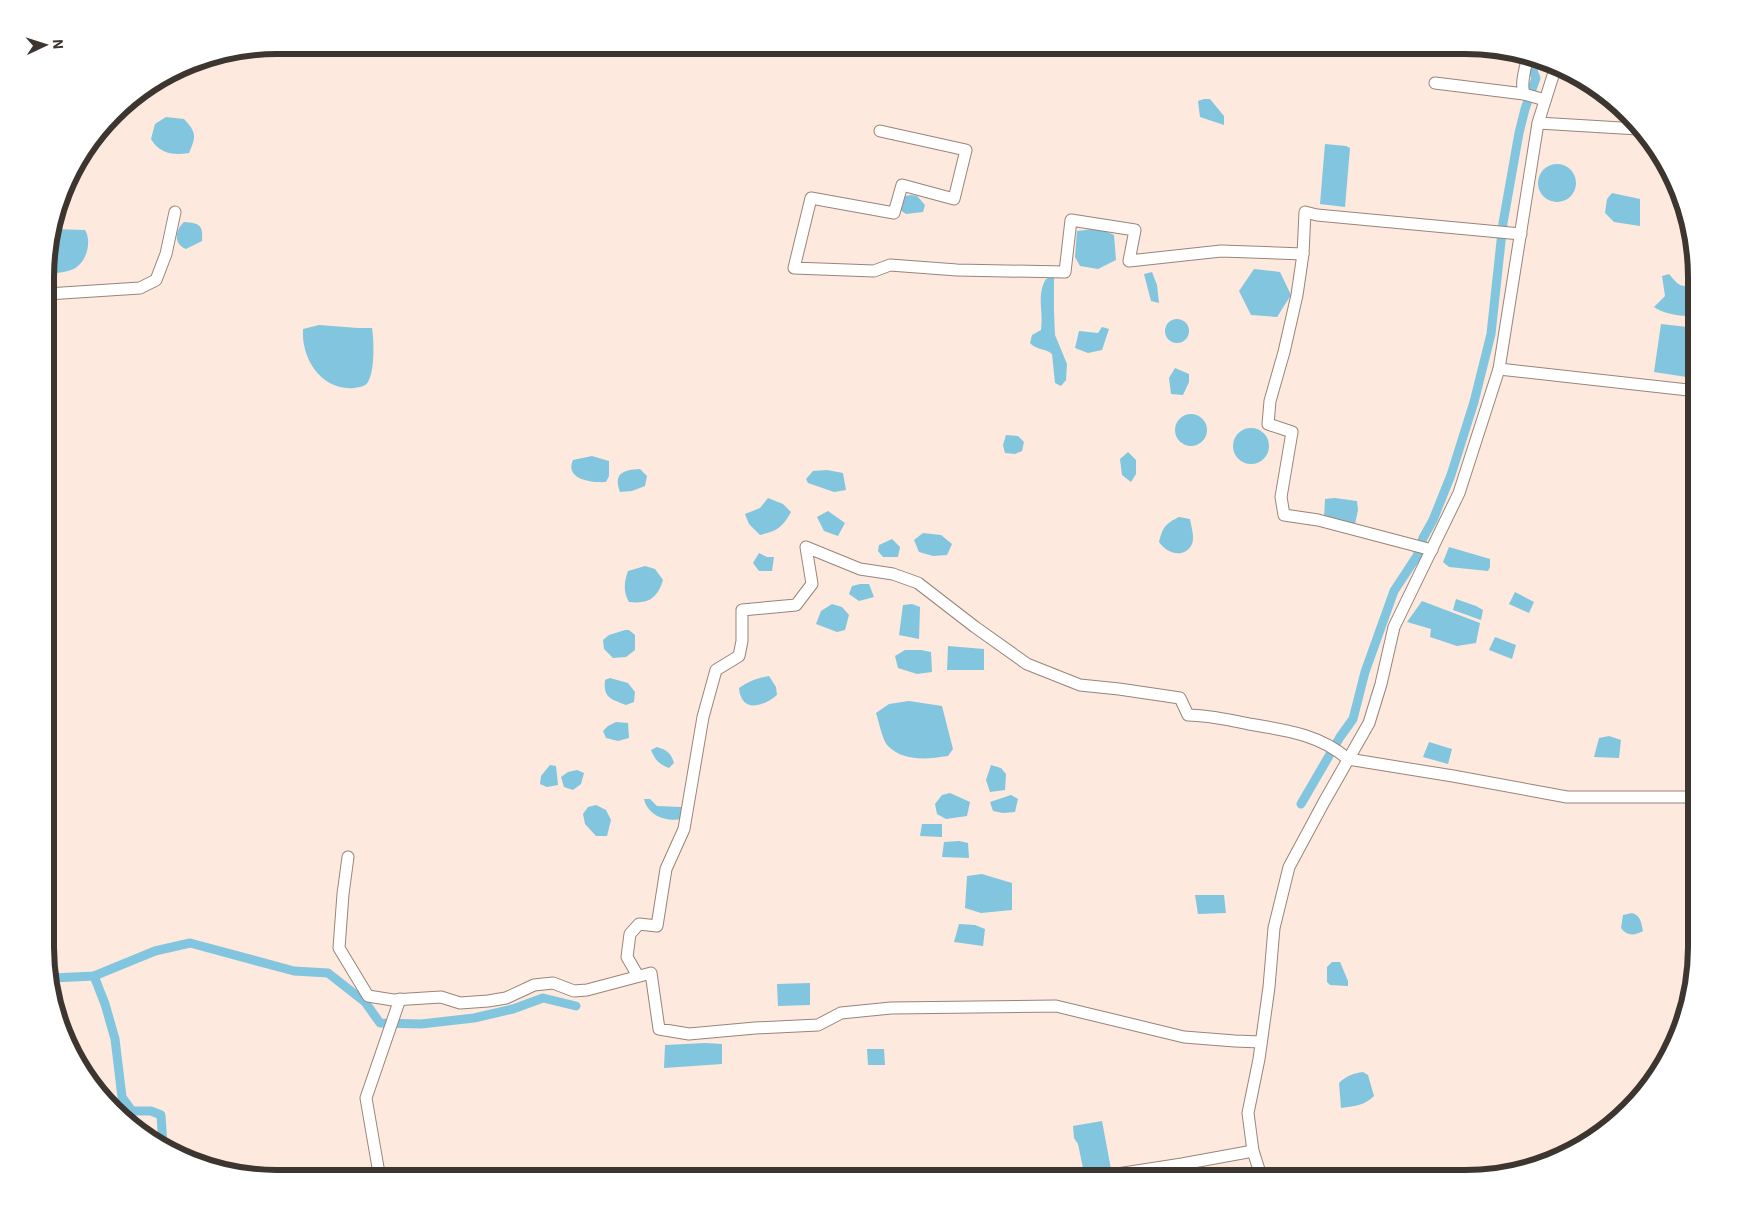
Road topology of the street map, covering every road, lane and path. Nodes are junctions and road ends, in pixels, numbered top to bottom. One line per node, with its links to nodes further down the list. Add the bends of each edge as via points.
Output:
1 (1526, 62): 4 (street)
2 (1554, 73): 5 (street)
3 (1435, 83): 4 (street)
4 (1524, 94): 5 (street)
5 (1544, 99): 6 (street)
6 (1538, 123): 7 (street); 10 (street)
7 (1632, 129)
8 (880, 131): 11 (street, via 966,150 954,199 902,185 894,213 811,198 794,268 874,271 890,265 1065,272 1071,220 1135,230 1129,261 1221,251)
9 (175, 212): 12 (street, via 166,254 156,280 140,288)
10 (1521, 234): 11 (street, via 1305,212); 13 (street)
11 (1303, 254): 15 (street, via 1297,295 1270,401 1268,424 1292,432 1281,497 1284,515 1318,520)
12 (54, 294)
13 (1499, 369): 14 (street); 15 (street, via 1459,493)
14 (1688, 390)
15 (1430, 550): 16 (street, via 1394,627 1369,723)
16 (1348, 759): 17 (street, via 1567,797); 19 (street, via 1324,742 1304,734 1206,715 1188,715 1180,698 1080,685 1027,664 918,583 894,574 860,569 806,547 812,584 796,605 742,610 739,656 716,670 703,717 684,828 666,869 657,926 639,924 630,934 628,957); 21 (street, via 1289,867 1274,928 1269,987)
17 (1688, 797)
18 (348, 857): 20 (street, via 339,948 368,996)
19 (638, 976): 20 (street, via 587,990 574,991 553,983 534,985 506,998 488,1001 460,1003 441,997); 21 (street, via 651,973 659,1029 689,1034 818,1025 841,1013 891,1008 1056,1006 1184,1037)
20 (400, 999): 23 (street, via 366,1098)
21 (1259, 1042): 22 (street, via 1248,1113)
22 (1253, 1152): 24 (street); 25 (street)
23 (378, 1170)
24 (1143, 1170)
25 (1259, 1170)

